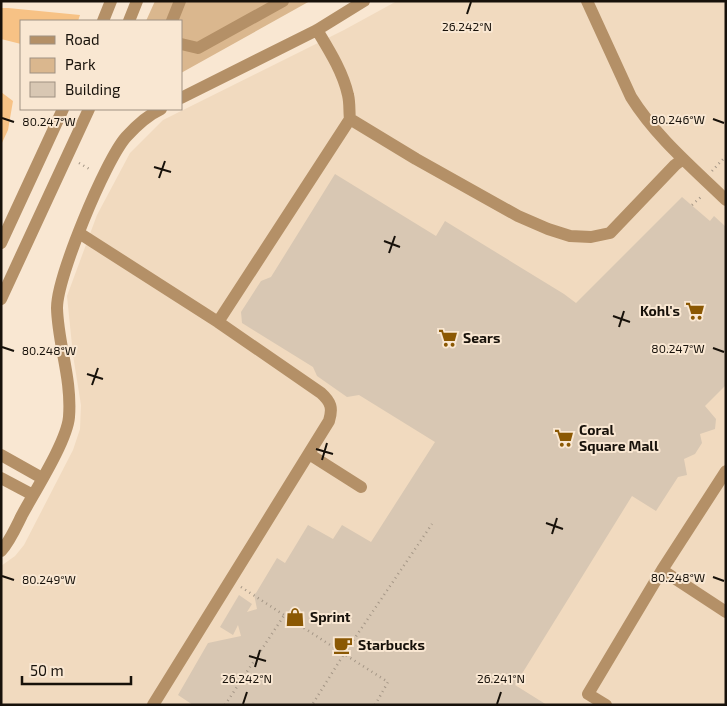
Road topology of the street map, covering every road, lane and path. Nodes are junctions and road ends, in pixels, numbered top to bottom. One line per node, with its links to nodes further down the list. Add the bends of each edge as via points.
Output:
1 (111, 1): 7 (street)
2 (137, 1): 8 (street)
3 (180, 1): 9 (street)
4 (283, 1): 11 (street, via 198,48)
5 (364, 1): 10 (street)
6 (587, 1): 17 (street, via 631,98 657,133)
7 (104, 18)
8 (129, 20)
9 (172, 20)
10 (316, 30): 12 (street); 16 (street, via 340,73 348,95)
11 (182, 44)
12 (182, 97)
13 (63, 110): 22 (street)
14 (89, 110): 23 (street)
15 (160, 110): 21 (street, via 126,138 113,157)
16 (350, 119): 17 (street, via 518,216 570,236 591,237 610,233); 24 (street)
17 (683, 159): 20 (street)
18 (77, 162): 19 (path)
19 (94, 171)
20 (726, 200)
21 (79, 233): 24 (street); 29 (street, via 57,305 69,382 69,418 63,439)
22 (1, 243)
23 (1, 299)
24 (218, 322): 25 (street, via 328,399 332,410 329,421)
25 (309, 454): 30 (street); 39 (street)
26 (1, 455): 29 (street)
27 (726, 471): 34 (street)
28 (1, 478): 31 (street)
29 (42, 478): 31 (street)
30 (361, 487)
31 (33, 495): 33 (street)
32 (432, 524): 38 (path)
33 (1, 551)
34 (662, 570): 36 (street); 43 (street, via 588,694)
35 (235, 584): 37 (path)
36 (726, 612)
37 (284, 614): 38 (path); 40 (path)
38 (344, 654): 41 (path); 42 (path, via 388,682)
39 (153, 705)
40 (226, 705)
41 (312, 705)
42 (375, 705)
43 (606, 705)

